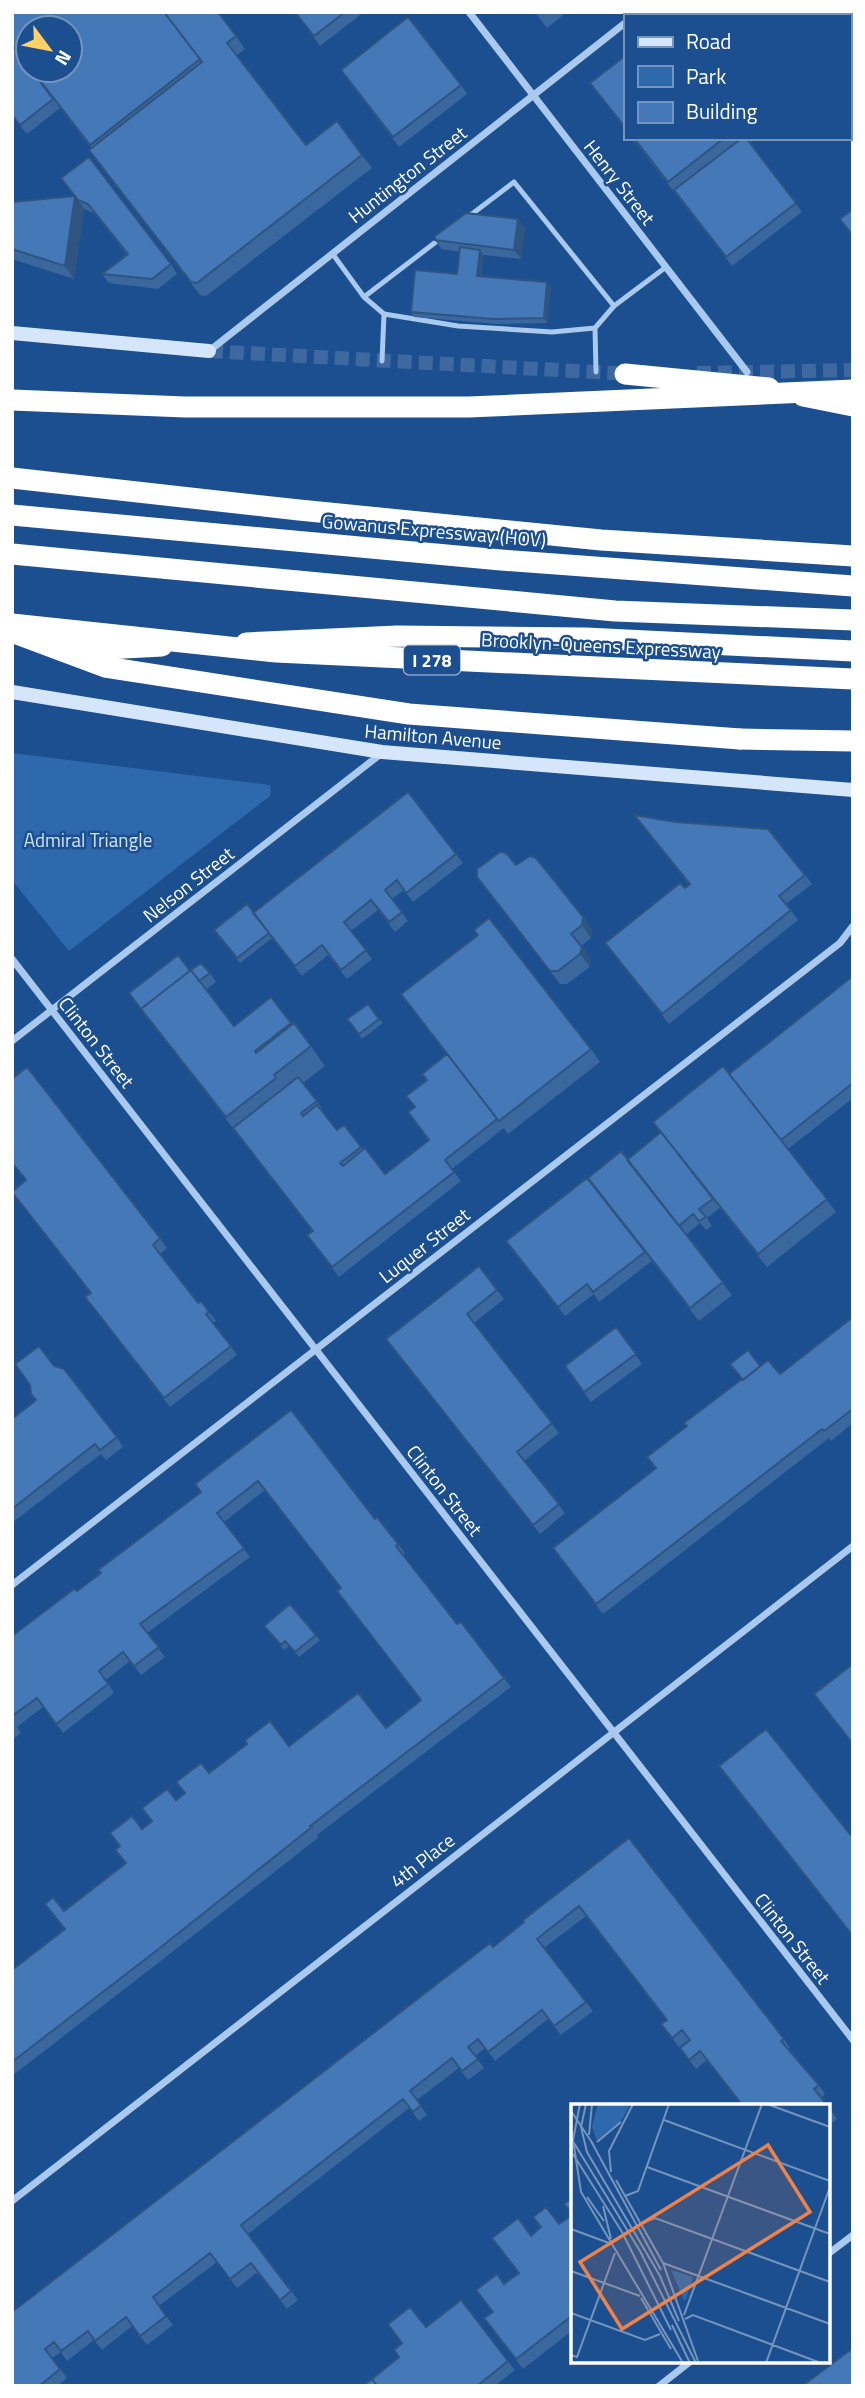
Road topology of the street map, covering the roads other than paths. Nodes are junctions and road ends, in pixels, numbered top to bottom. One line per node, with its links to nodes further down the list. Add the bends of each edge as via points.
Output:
1 (469, 12): 3 (street, Henry Street)
2 (624, 24): 3 (street, Huntington Street)
3 (533, 95): 6 (street, Huntington Street); 7 (street, Henry Street)
4 (461, 223): 9 (lane, via 514,182)
5 (450, 231): 8 (lane)
6 (332, 253): 8 (lane); 13 (street, Huntington Street)
7 (666, 267): 9 (lane); 16 (street, Henry Street)
8 (364, 297): 10 (lane)
9 (614, 306): 11 (lane)
10 (384, 314): 11 (lane, via 458,326 552,332); 14 (lane)
11 (596, 328): 15 (lane)
12 (12, 333): 13 (main road)
13 (209, 351)
14 (382, 361)
15 (596, 372)
16 (747, 372)
17 (625, 374): 20 (highway, via 759,386)
18 (853, 390): 19 (highway, bridge, via 469,407 185,407)
19 (12, 400)
20 (853, 406)
21 (16, 479): 24 (highway, via 601,540)
22 (14, 515): 25 (highway, Gowanus Expressway (HOV), via 501,560)
23 (12, 554): 26 (highway, via 615,611)
24 (853, 556)
25 (853, 586)
26 (853, 620)
27 (12, 624): 31 (highway, Brooklyn-Queens Expressway / I 278, bridge, via 276,652)
28 (12, 632): 33 (highway, bridge, via 105,667 409,713 740,739)
29 (12, 639): 30 (highway, via 106,649 397,636 586,638)
30 (853, 651)
31 (853, 679)
32 (12, 692): 34 (main road, Hamilton Avenue)
33 (853, 741)
34 (382, 752): 35 (main road, Hamilton Avenue); 38 (street, Nelson Street)
35 (853, 790)
36 (853, 926): 40 (street, Luquer Street, via 840,943)
37 (12, 959): 38 (street, Clinton Street)
38 (53, 1010): 39 (street, Nelson Street); 40 (street, Clinton Street)
39 (12, 1041)
40 (315, 1349): 42 (street, Luquer Street); 43 (street, Clinton Street)
41 (853, 1546): 43 (street, 4th Place)
42 (12, 1585)
43 (612, 1731): 44 (street, Clinton Street); 45 (street, 4th Place)
44 (853, 2040)
45 (12, 2201)
46 (853, 2235): 47 (street)
47 (830, 2252)
48 (688, 2363): 49 (street)
49 (659, 2386)

